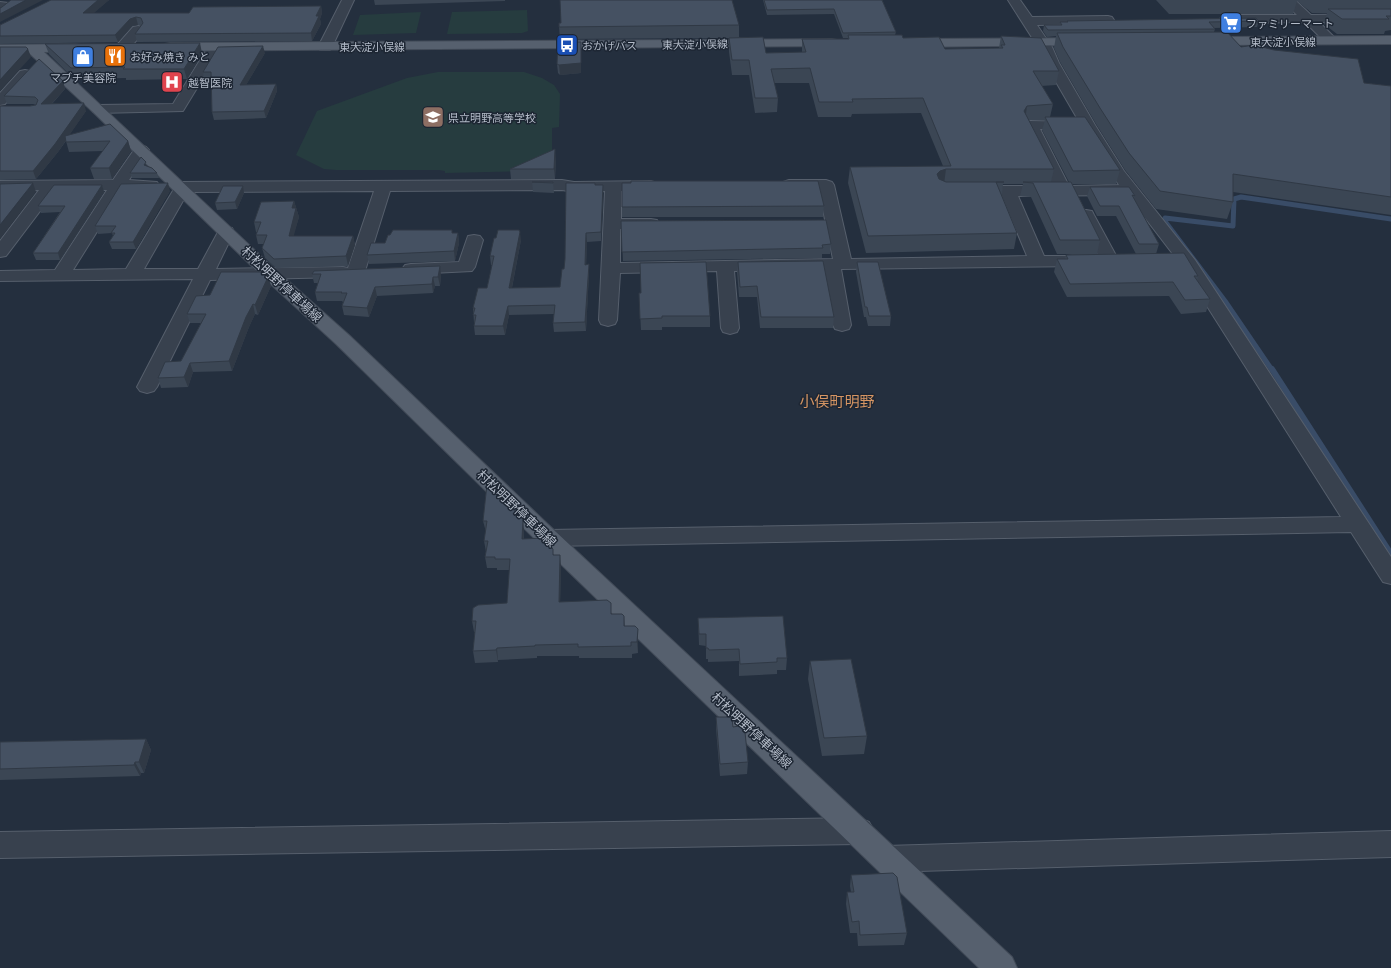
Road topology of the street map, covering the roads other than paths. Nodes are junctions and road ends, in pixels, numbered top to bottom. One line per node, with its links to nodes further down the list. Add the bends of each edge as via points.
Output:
1 (348, 0): 18 (street)
2 (1014, 0): 8 (street)
3 (1288, 0): 4 (street)
4 (1307, 18): 5 (street); 6 (street); 10 (street)
5 (1391, 18)
6 (1211, 19)
7 (1123, 20): 8 (street)
8 (1028, 21): 13 (street)
9 (138, 30): 21 (street)
10 (1331, 40): 11 (main road, 東大淀小俣線); 12 (main road, 東大淀小俣線)
11 (1391, 40)
12 (1190, 41)
13 (1042, 42): 14 (main road); 16 (main road); 28 (street)
14 (1096, 42)
15 (843, 43): 18 (main road, 東大淀小俣線)
16 (898, 43)
17 (215, 47): 18 (main road, 東大淀小俣線); 23 (main road, 東大淀小俣線); 27 (street, via 178,108)
18 (325, 47)
19 (92, 48): 25 (main road)
20 (107, 48): 21 (main road)
21 (122, 48): 22 (main road)
22 (138, 48)
23 (161, 48)
24 (0, 49): 25 (main road)
25 (36, 52): 26 (street); 27 (main road, 村松明野停車場線)
26 (0, 101)
27 (98, 109): 29 (main road, 村松明野停車場線)
28 (1088, 125): 38 (street, via 1030,125); 39 (street)
29 (141, 150): 30 (street); 36 (main road, 村松明野停車場線)
30 (118, 185): 32 (street); 36 (street); 58 (street)
31 (0, 186): 32 (street)
32 (51, 186): 46 (street)
33 (384, 186): 36 (street); 37 (street); 56 (street, via 364,271)
34 (668, 186): 37 (street)
35 (771, 186): 50 (street, via 826,185 826,223)
36 (180, 187): 44 (main road, 村松明野停車場線); 54 (street)
37 (613, 187): 42 (street)
38 (1068, 190): 39 (street); 41 (street); 49 (street, via 1117,261)
39 (1131, 190): 48 (street)
40 (958, 191): 41 (street)
41 (1008, 191): 49 (street)
42 (612, 224): 43 (street); 52 (street)
43 (668, 224)
44 (226, 232): 55 (street); 56 (main road, 村松明野停車場線)
45 (474, 240): 53 (street, via 466,267)
46 (0, 252)
47 (1163, 260): 48 (street)
48 (1186, 260): 63 (street)
49 (1038, 262): 50 (street)
50 (837, 264): 51 (street); 60 (street)
51 (724, 266): 52 (street); 61 (street)
52 (611, 268): 59 (street)
53 (396, 270)
54 (132, 275): 55 (street); 58 (street)
55 (204, 275): 56 (street); 62 (street)
56 (271, 275): 64 (main road, 村松明野停車場線)
57 (0, 276): 58 (street)
58 (60, 276)
59 (608, 320)
60 (842, 325)
61 (730, 328)
62 (147, 387)
63 (1358, 524): 64 (street); 65 (street)
64 (548, 538): 66 (main road, 村松明野停車場線)
65 (1391, 576)
66 (859, 831): 68 (street); 69 (main road, 村松明野停車場線)
67 (1391, 844): 69 (street)
68 (0, 845)
69 (886, 859): 70 (main road, 村松明野停車場線)
70 (1001, 968)

